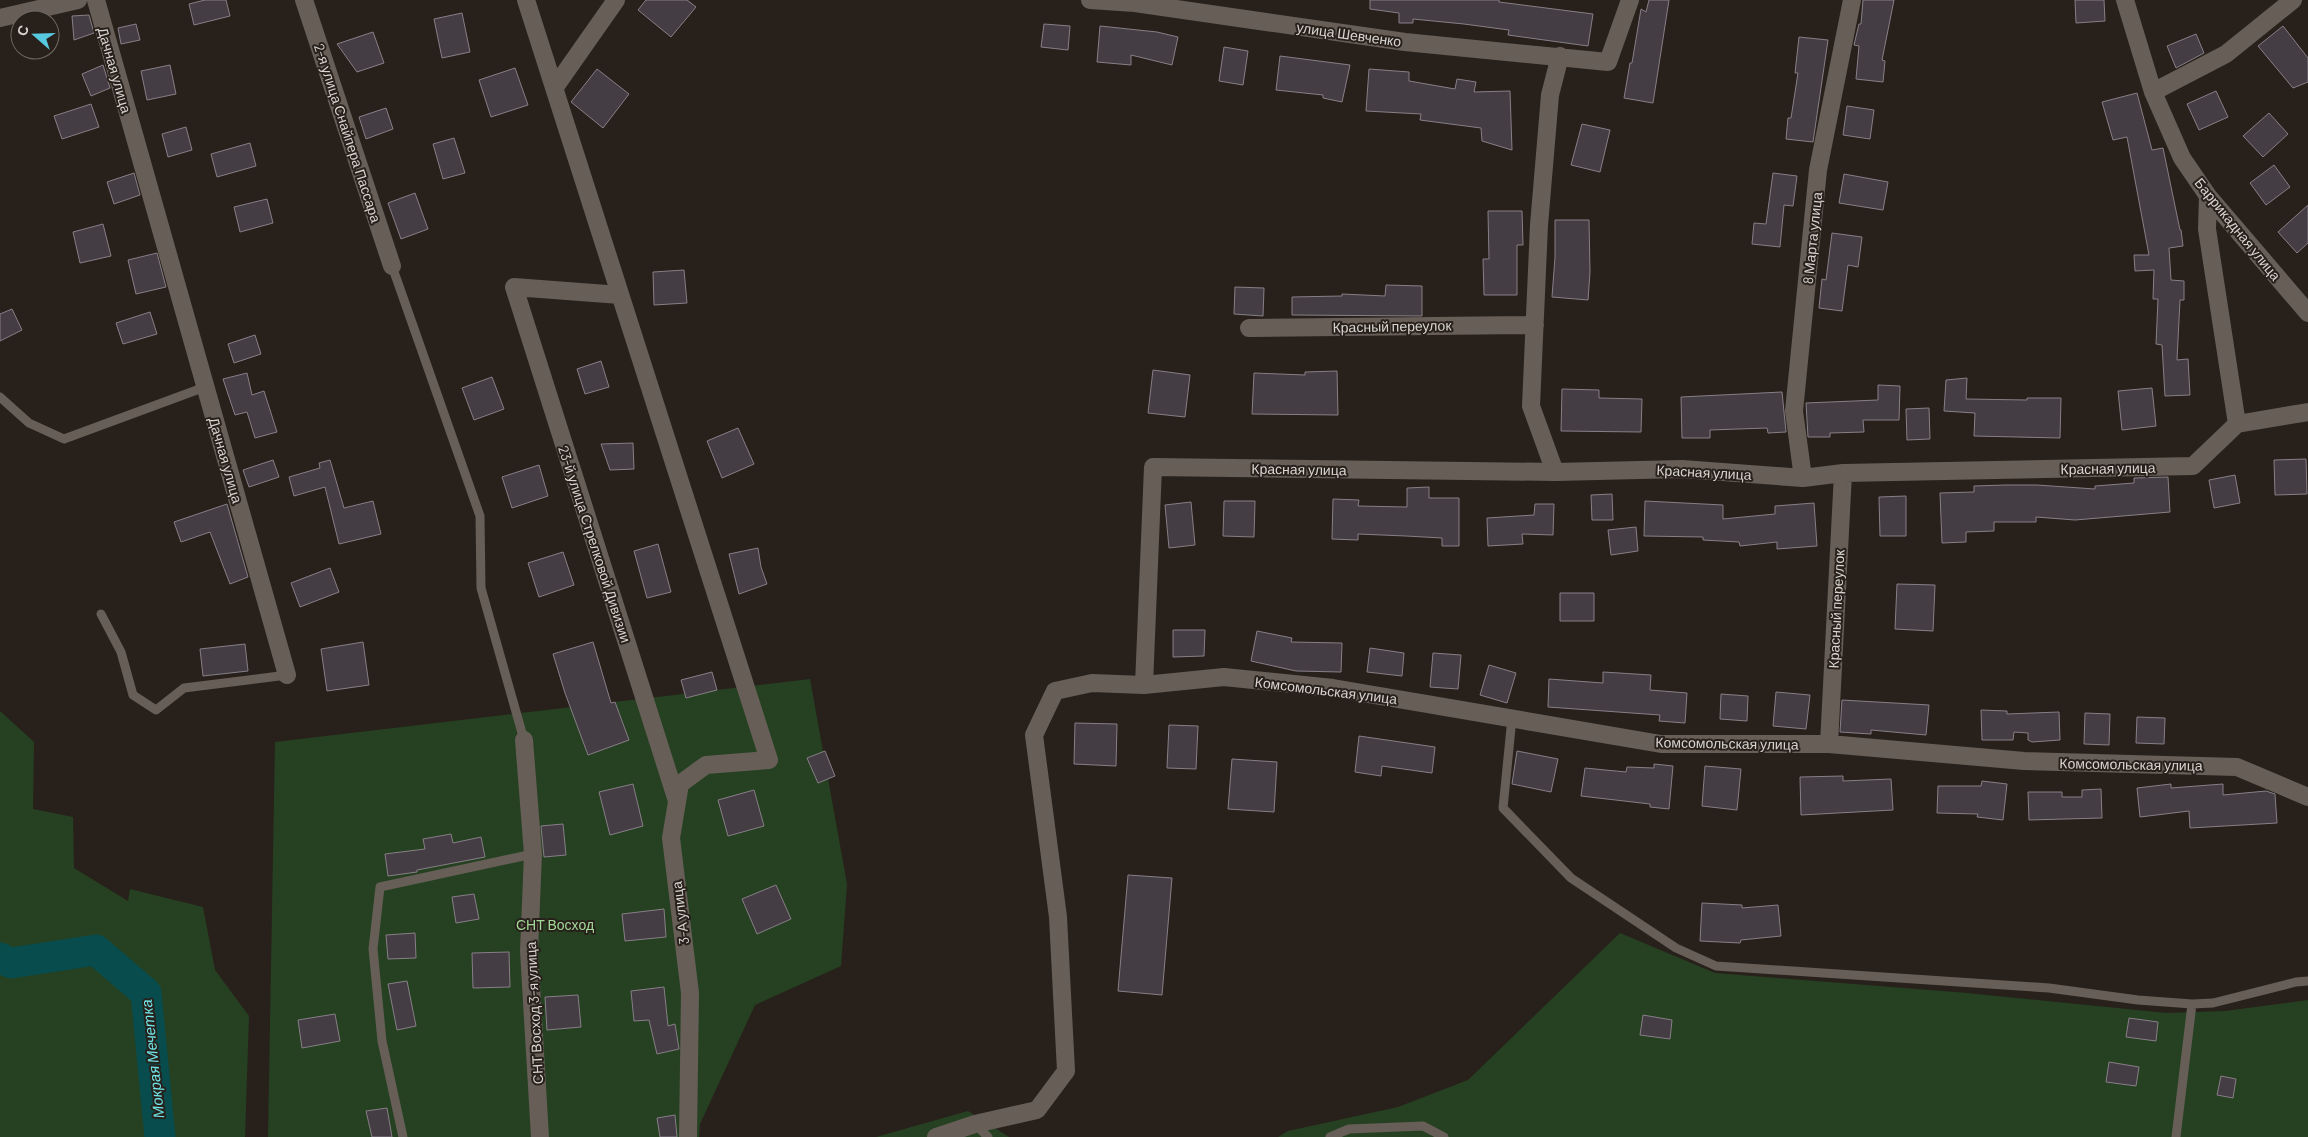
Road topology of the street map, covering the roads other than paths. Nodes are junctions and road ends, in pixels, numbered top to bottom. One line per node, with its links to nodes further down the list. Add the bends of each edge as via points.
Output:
1 (78, 0): 11 (street)
2 (96, 0): 21 (street, Дачная улица)
3 (304, 0): 16 (street, 2-я улица Снайпера Пассара)
4 (526, 0): 13 (street)
5 (616, 0): 13 (street)
6 (1090, 0): 12 (street, улица Шевченко, via 1135,3 1405,42)
7 (1630, 0): 12 (street, улица Шевченко, via 1608,62)
8 (1852, 0): 27 (street, 8 Марта улица, via 1815,199 1794,410)
9 (2125, 0): 14 (street, Баррикадная улица)
10 (2293, 0): 14 (street, via 2226,54)
11 (0, 18)
12 (1560, 56): 19 (street, via 1550,95)
13 (555, 88): 17 (street)
14 (2153, 92): 15 (street, Баррикадная улица, via 2182,158)
15 (2208, 196): 18 (street, Баррикадная улица); 24 (street, via 2207,229)
16 (392, 266): 32 (lane, via 480,516 481,588)
17 (620, 295): 35 (street, 3-А улица, via 769,760 706,764 680,784); 35 (street, 23-й улица Стрелковой Дивизии, via 514,287)
18 (2308, 312)
19 (1535, 324): 20 (street, Красный переулок); 25 (street, via 1531,406)
20 (1249, 328)
21 (205, 387): 22 (lane, via 64,439 29,422); 29 (street, Дачная улица)
22 (0, 397)
23 (2308, 412): 24 (street)
24 (2237, 424): 26 (street, Красная улица, via 2193,466)
25 (1555, 472): 27 (street, Красная улица, via 1682,469); 30 (street, Красная улица, via 1152,467)
26 (1843, 473): 27 (street, Красная улица); 33 (street, Красный переулок)
27 (1803, 478)
28 (101, 614): 29 (lane, Дачная улица, via 121,652 133,695 156,710 184,688)
29 (287, 675)
30 (1144, 685): 31 (street, Комсомольская улица, via 1224,677 1333,688); 39 (street, Комсомольская улица, via 1092,683 1055,691 1034,735 1058,917 1066,1071 1037,1110)
31 (1512, 718): 33 (street, Комсомольская улица, via 1661,744); 38 (lane, via 1503,808 1571,878 1676,948 1716,966 2049,988)
32 (524, 740): 36 (street, СНТ Восход 3-я улица)
33 (1829, 744): 34 (street, Комсомольская улица, via 2024,761 2238,767)
34 (2308, 797)
35 (677, 801): 42 (street, 3-А улица, via 672,838 690,993)
36 (533, 854): 40 (lane, via 380,887 373,948 382,1041); 41 (street, СНТ Восход 3-я улица, via 530,951)
37 (2308, 981): 38 (lane, via 2213,1003)
38 (2192, 1004): 47 (lane)
39 (975, 1124): 43 (street); 44 (lane)
40 (403, 1137)
41 (540, 1137)
42 (688, 1137)
43 (936, 1137)
44 (988, 1137)
45 (1330, 1137): 46 (lane, via 1349,1129 1423,1126)
46 (1444, 1137)
47 (2176, 1137)

